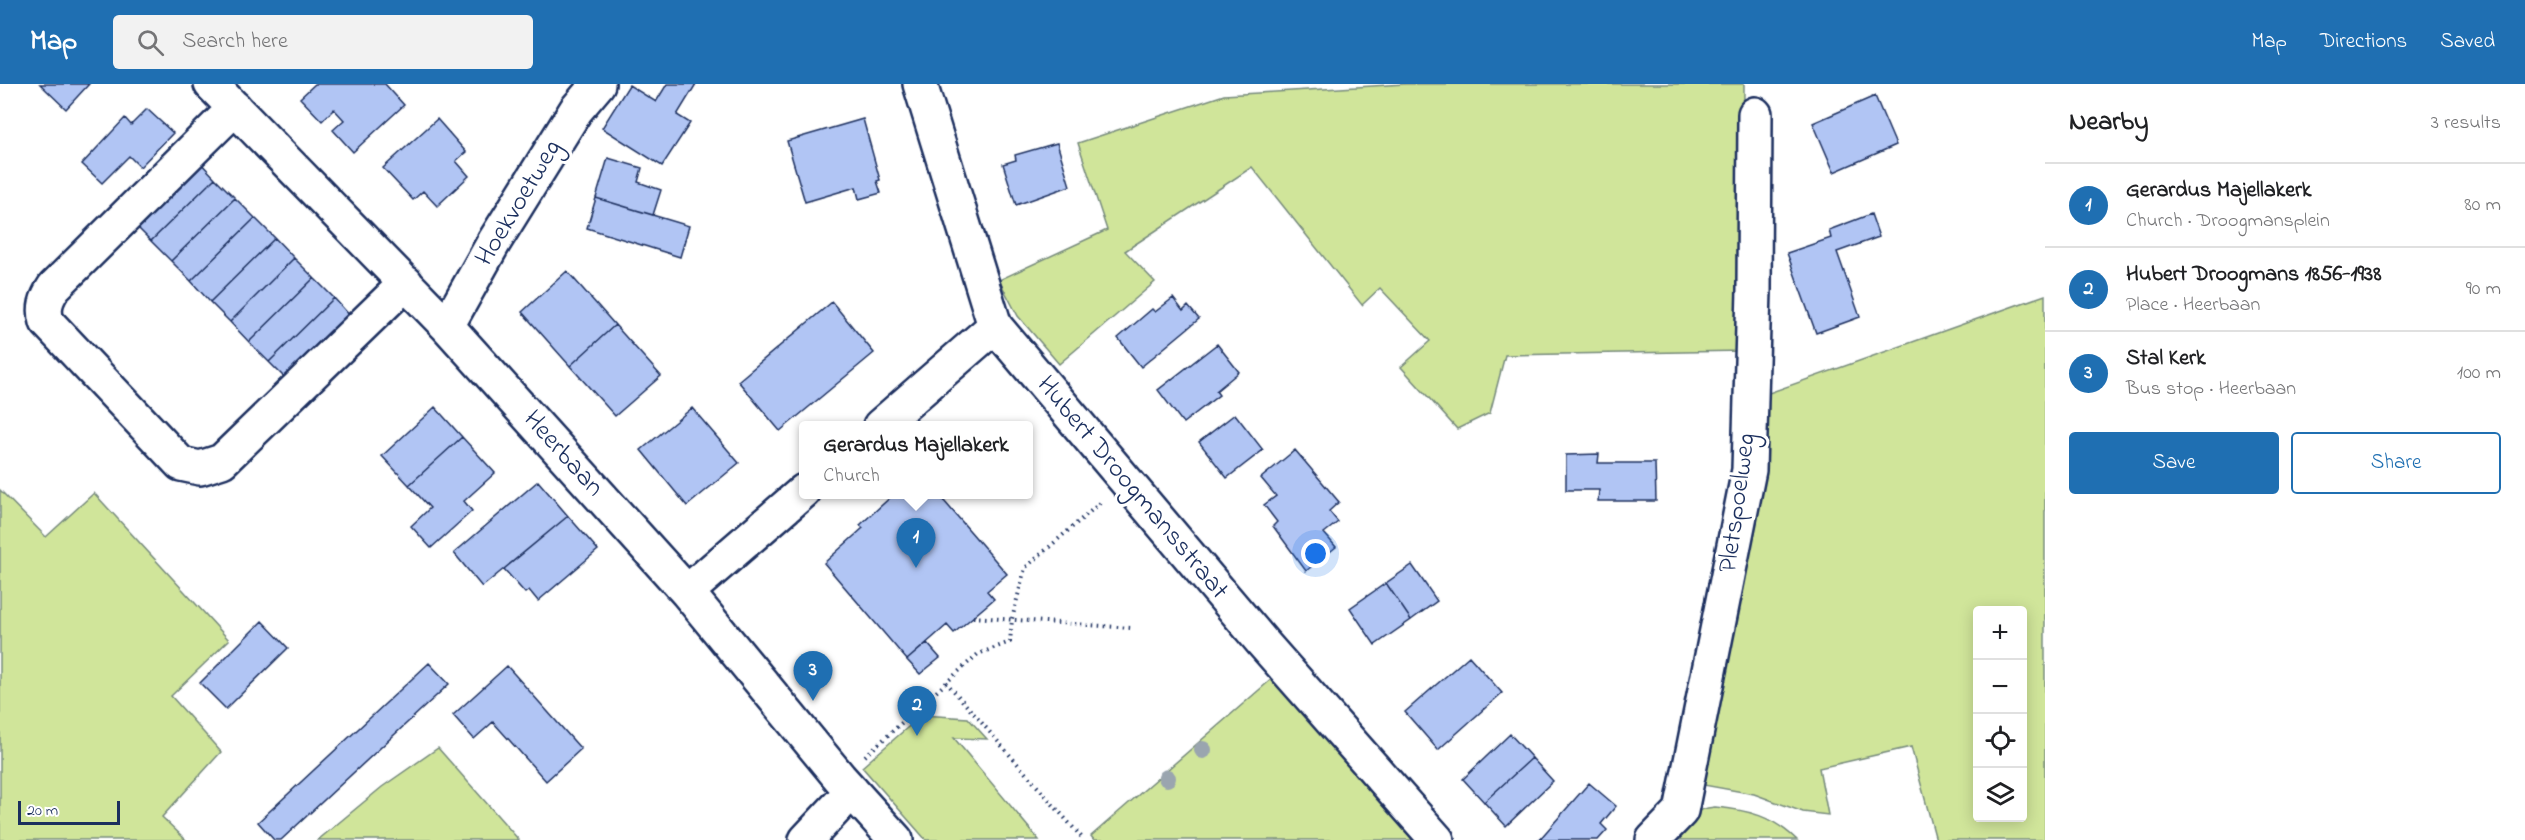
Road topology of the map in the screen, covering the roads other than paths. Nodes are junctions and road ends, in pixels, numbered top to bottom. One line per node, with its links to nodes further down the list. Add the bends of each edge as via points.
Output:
1 (211, 84): 4 (street, Heerbaan)
2 (598, 84): 7 (street, Hoekvoetweg, via 576,110)
3 (920, 84): 8 (street, Hubert Droogmansstraat)
4 (235, 108): 6 (street, Heerbaan); 6 (street, via 54,287 44,311 47,322 181,464 200,468 222,461)
5 (1755, 114): 16 (street, Pletspoelweg, via 1749,470 1681,811)
6 (406, 283): 7 (street, Heerbaan)
7 (447, 326): 11 (street, Heerbaan)
8 (995, 326): 9 (street); 15 (street, Hubert Droogmansstraat, via 1263,643)
9 (886, 421)
10 (799, 496): 11 (street)
11 (687, 592): 12 (street, Heerbaan)
12 (846, 784): 13 (street); 14 (street, Heerbaan)
13 (806, 840)
14 (896, 840)
15 (1437, 840)
16 (1653, 840)

